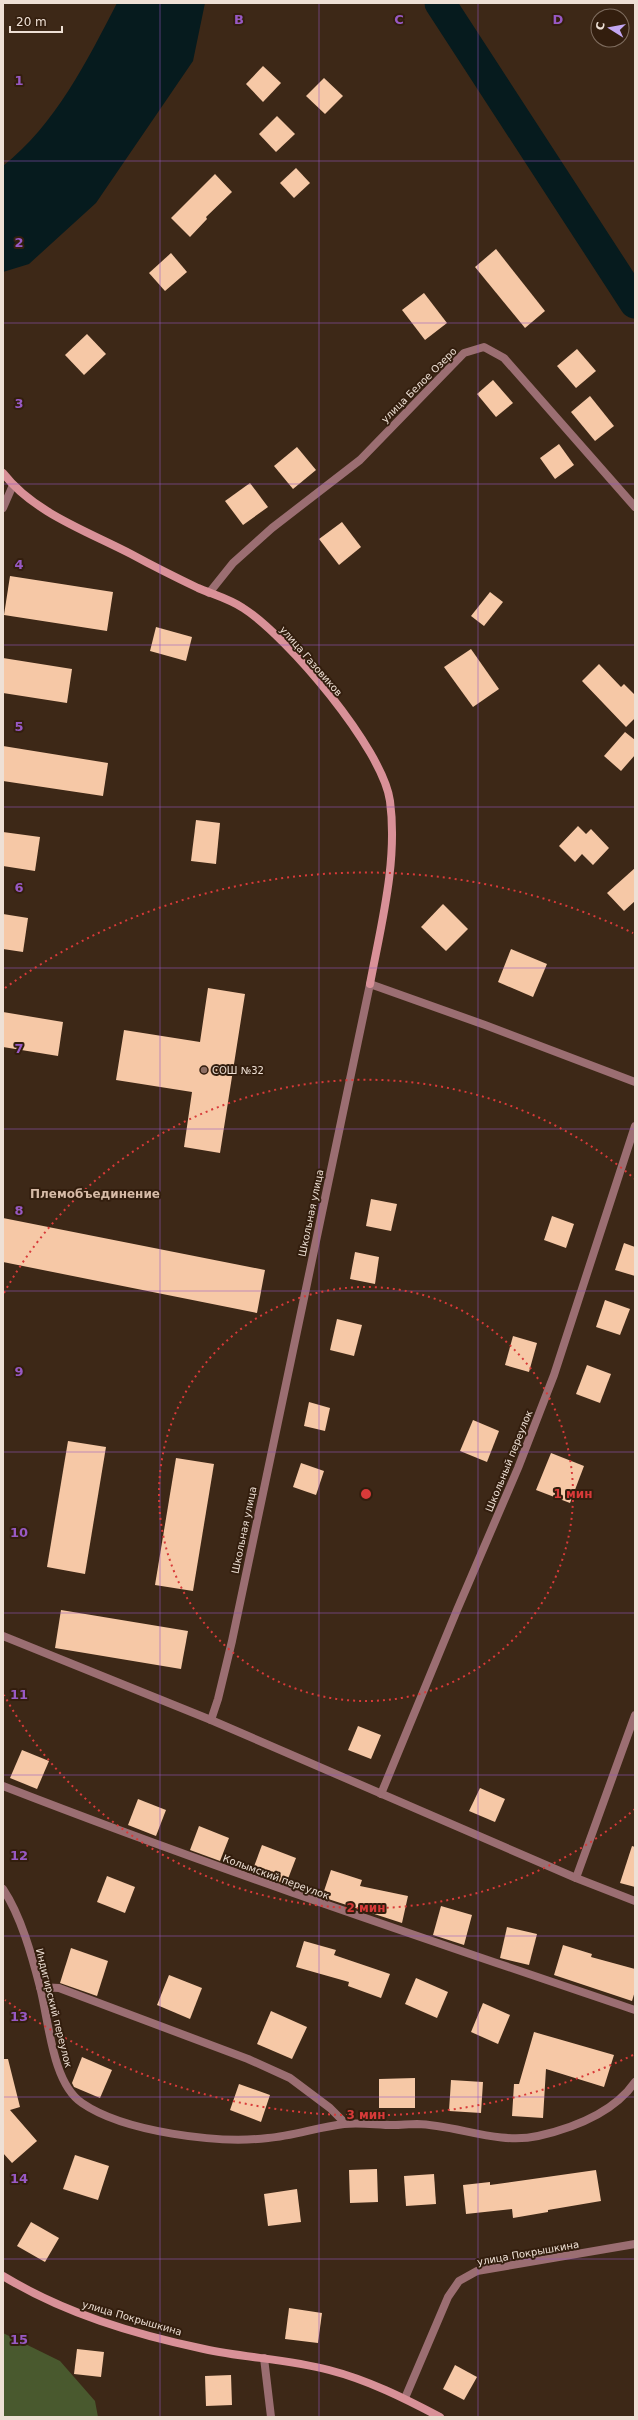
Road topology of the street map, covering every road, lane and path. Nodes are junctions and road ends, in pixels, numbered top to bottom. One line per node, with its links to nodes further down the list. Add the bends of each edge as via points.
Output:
1 (3, 472): 2 (street, улица Газовиков)
2 (13, 485): 4 (street); 5 (street, улица Газовиков, via 35,504)
3 (635, 507): 5 (street, улица Белое Озеро, via 504,358 484,347 464,353 360,460 272,528 233,563)
4 (3, 508)
5 (209, 593): 6 (street, улица Газовиков, via 243,608 277,635 358,734 386,782 392,825 390,863)
6 (370, 984): 7 (street); 11 (street, Школьная улица, via 232,1641)
7 (635, 1082)
8 (635, 1126): 13 (street, Школьный переулок, via 554,1375 518,1468)
9 (3, 1636): 11 (street)
10 (635, 1716): 14 (street)
11 (211, 1720): 13 (street)
12 (3, 1786): 18 (street, Колымский переулок, via 105,1826 328,1906)
13 (381, 1794): 14 (street)
14 (576, 1878): 16 (street)
15 (3, 1889): 17 (street, Индигирский переулок, via 26,1939)
16 (635, 1901)
17 (40, 1987): 20 (street, via 59,1988 269,2068 290,2078 330,2108); 20 (street, Индигирский переулок, via 61,2076 69,2090 82,2103 121,2121 184,2135 227,2139 268,2138)
18 (635, 2010)
19 (635, 2082): 20 (street, Индигирский переулок, via 625,2097 597,2114 537,2136 514,2139 428,2125)
20 (345, 2123)
21 (635, 2244): 24 (street, улица Покрышкина, via 477,2271 459,2281 448,2297)
22 (3, 2276): 23 (street, улица Покрышкина, via 63,2308 123,2328 204,2349)
23 (264, 2358): 24 (street, улица Покрышкина, via 328,2370); 25 (street)
24 (405, 2398): 26 (street, улица Покрышкина)
25 (271, 2417)
26 (440, 2417)

